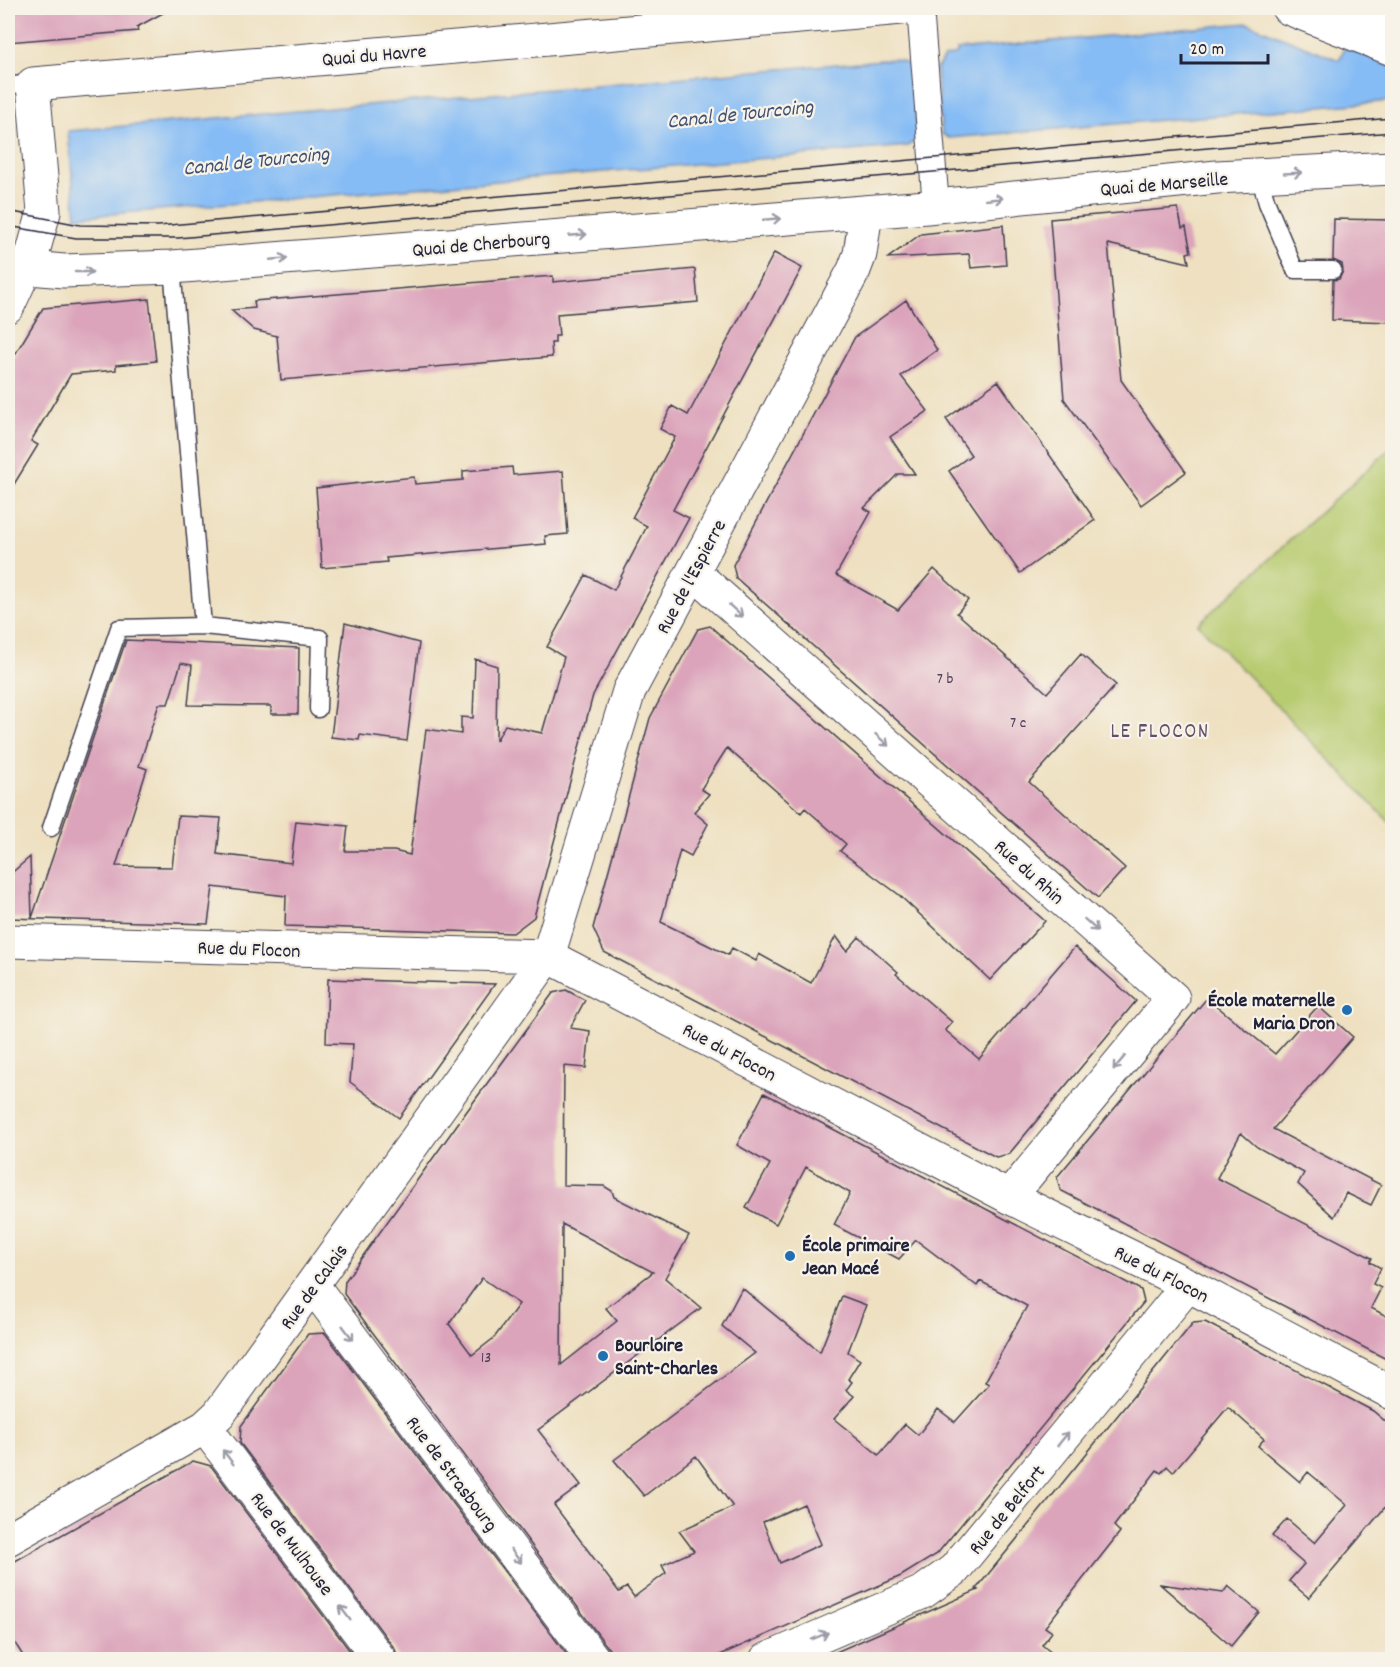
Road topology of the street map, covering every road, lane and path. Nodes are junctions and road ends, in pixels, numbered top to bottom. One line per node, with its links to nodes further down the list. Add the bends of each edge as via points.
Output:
1 (902, 8): 6 (street, Quai du Havre)
2 (920, 8): 9 (street)
3 (1288, 8): 5 (street)
4 (1359, 8): 5 (street)
5 (1386, 37)
6 (20, 85): 11 (street, Quai du Havre, via 44,212 39,234)
7 (1392, 168): 8 (street, Quai de Marseille, one-way to 7)
8 (1259, 175): 9 (street, Quai de Marseille, one-way to 8); 13 (lane, via 1295,270)
9 (936, 206): 10 (street, Quai de Cherbourg)
10 (866, 212): 12 (street, Quai de Cherbourg, one-way to 10); 15 (street, Rue de l'Espierre, via 854,270)
11 (17, 267): 12 (street, Quai de Cherbourg, one-way to 12, via 92,272); 14 (street, Quai du Havre)
12 (172, 267): 16 (lane)
13 (1333, 270)
14 (8, 306)
15 (693, 572): 20 (street, Rue de l'Espierre, via 622,707); 21 (street, Rue du Rhin, one-way to 21, via 1173,998)
16 (203, 626): 17 (lane, via 320,638); 18 (lane, via 119,628)
17 (318, 709)
18 (51, 828)
19 (8, 941): 20 (street, Rue du Flocon)
20 (548, 956): 21 (street, Rue du Flocon); 23 (street, Rue de Calais)
21 (1009, 1197): 22 (street, Rue du Flocon)
22 (1188, 1285): 24 (street, Rue du Flocon); 29 (street, Rue de Belfort, one-way to 22, via 923,1592 954,1570)
23 (313, 1286): 25 (street, Rue de Calais, via 229,1403); 28 (street, Rue de Strasbourg, one-way to 28)
24 (1392, 1393)
25 (206, 1427): 26 (street, Rue de Calais); 27 (street, Rue de Mulhouse, one-way to 25)
26 (8, 1539)
27 (380, 1659)
28 (594, 1659)
29 (766, 1659)

